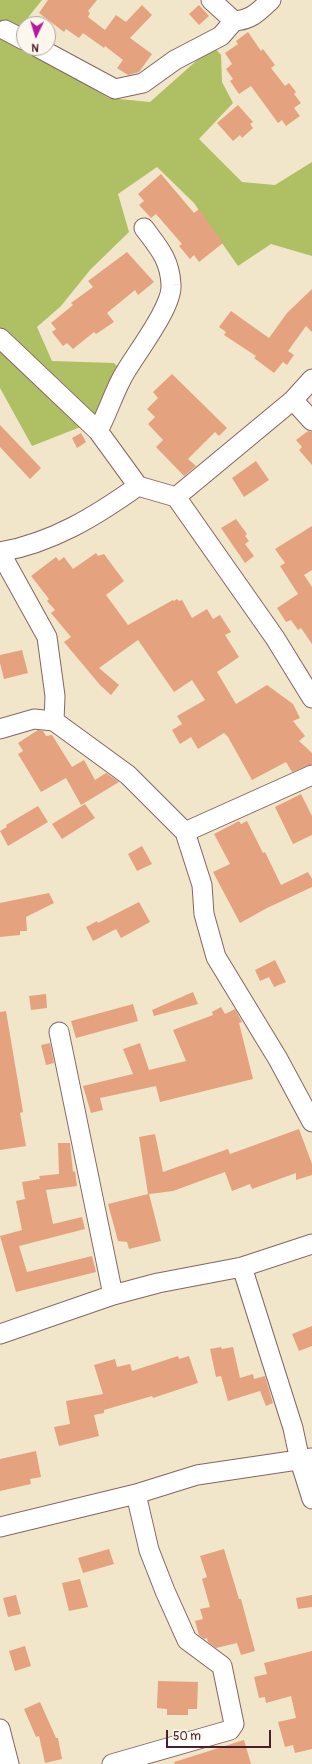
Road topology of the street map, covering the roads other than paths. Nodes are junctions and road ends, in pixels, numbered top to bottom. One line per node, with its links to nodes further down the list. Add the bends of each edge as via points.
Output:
1 (211, 0): 3 (street)
2 (272, 0): 3 (street, via 245,20)
3 (234, 21): 6 (street, via 221,36 175,60 143,83 115,88)
4 (5, 30): 5 (street)
5 (16, 36)
6 (54, 56)
7 (144, 228): 12 (street, via 164,254 171,285 170,296 151,334 122,378)
8 (0, 338): 12 (street)
9 (312, 379): 10 (street)
10 (293, 400): 11 (street); 14 (street)
11 (312, 421)
12 (98, 431): 13 (street)
13 (138, 486): 14 (street); 15 (street, via 86,521 55,535)
14 (176, 497): 16 (street, via 275,638)
15 (0, 552): 17 (street, via 47,637 55,696)
16 (312, 698)
17 (54, 721): 18 (street, via 34,719); 20 (street, via 128,775)
18 (0, 729)
19 (312, 775): 20 (street)
20 (185, 832): 22 (street, via 202,885 204,914 216,956 278,1059)
21 (59, 1032): 25 (street)
22 (312, 1122)
23 (312, 1244): 24 (street)
24 (242, 1267): 25 (street); 27 (street, via 293,1428)
25 (113, 1294): 26 (street)
26 (0, 1334)
27 (306, 1460): 28 (street, via 197,1475); 29 (street)
28 (136, 1494): 30 (street); 33 (street, via 149,1550 187,1640 222,1666 234,1724 230,1730)
29 (312, 1500)
30 (0, 1527)
31 (0, 1729): 32 (street)
32 (9, 1764)
33 (112, 1764)

